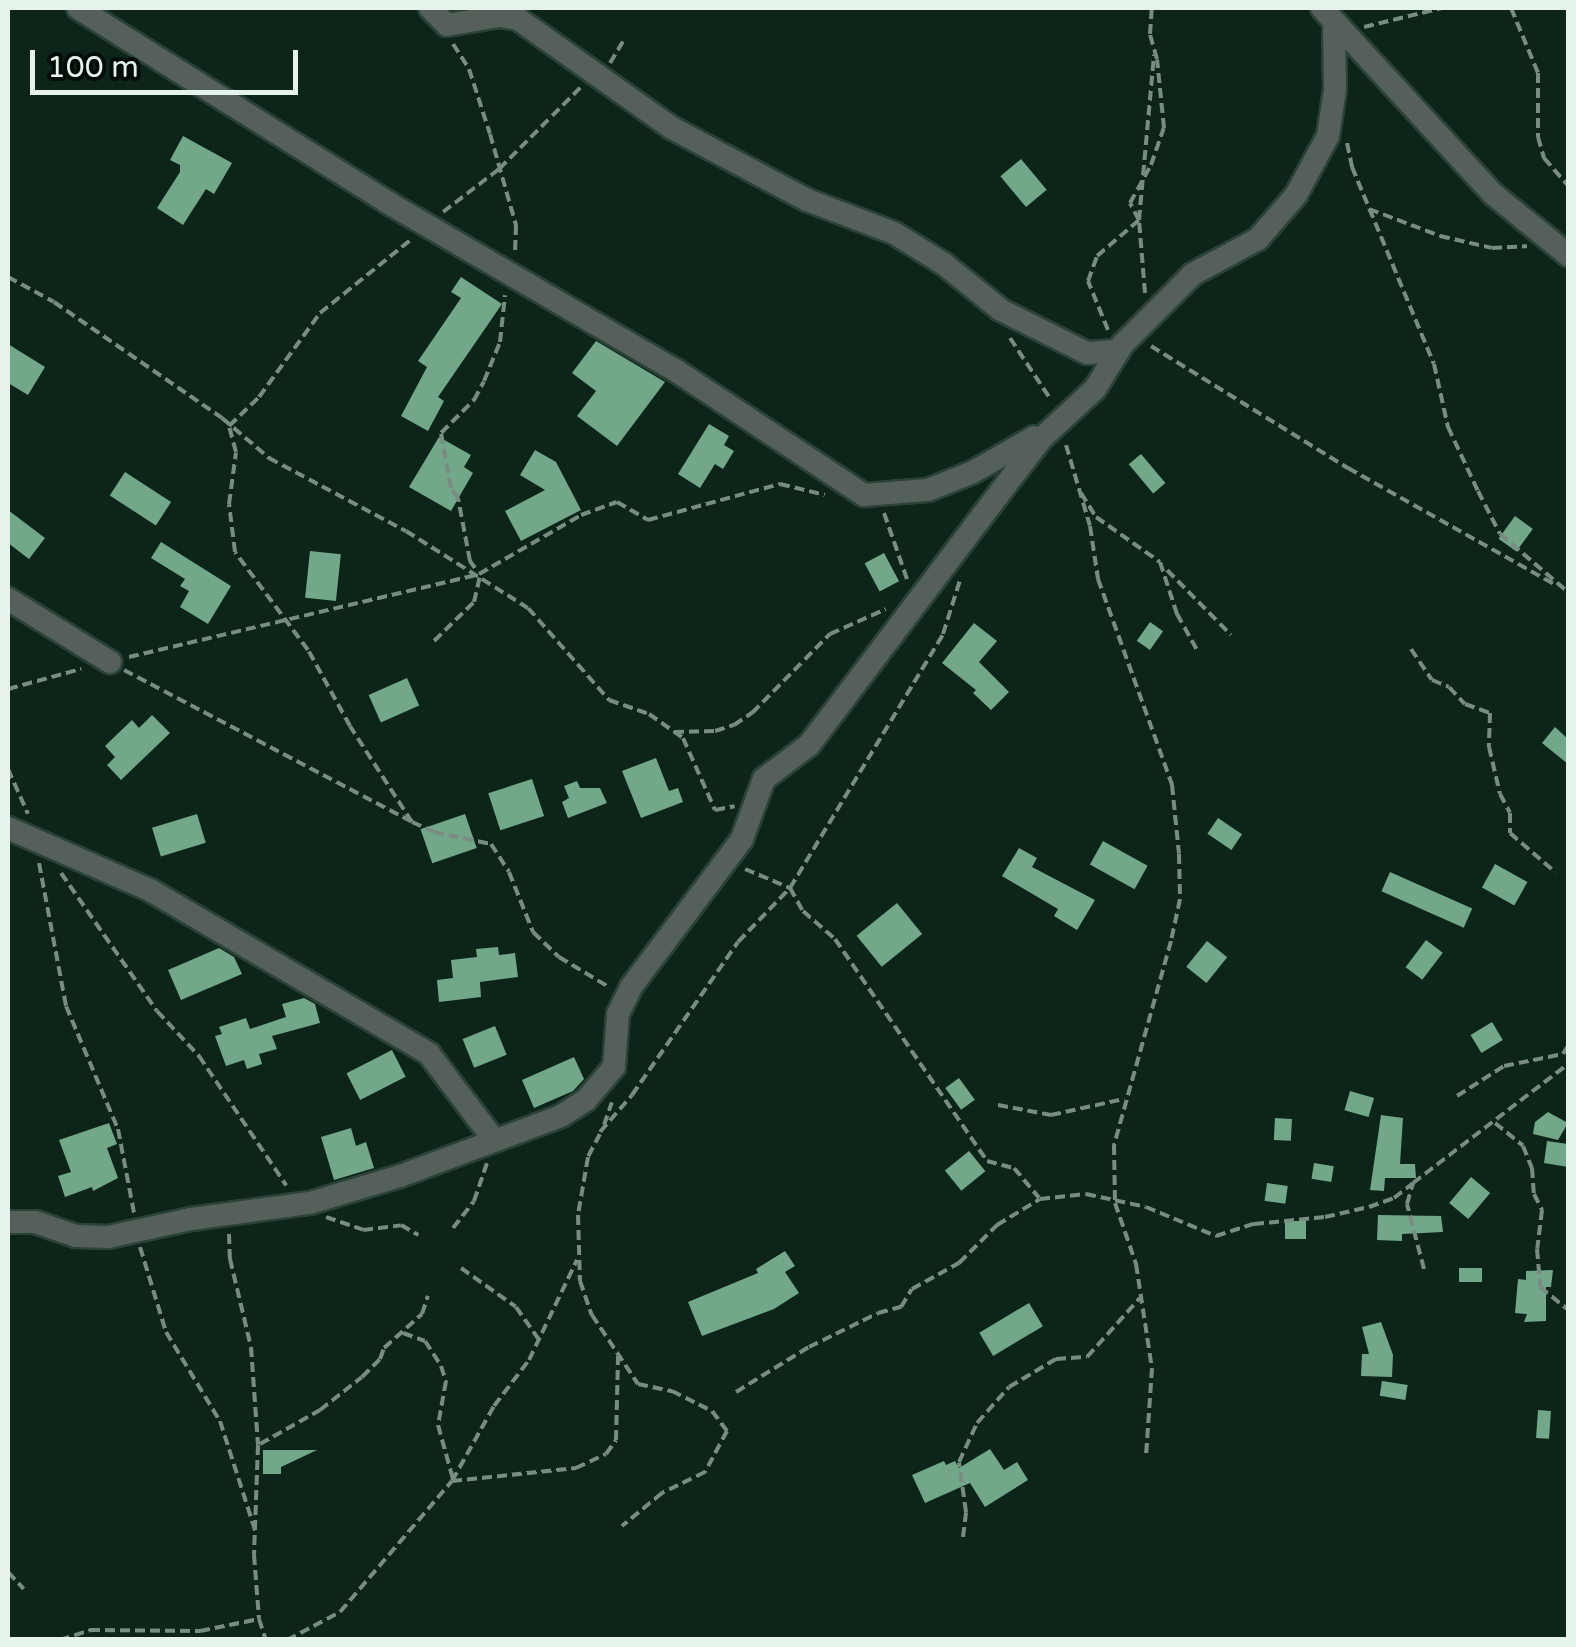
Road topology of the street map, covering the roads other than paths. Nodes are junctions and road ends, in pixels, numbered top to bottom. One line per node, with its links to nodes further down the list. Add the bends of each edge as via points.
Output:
1 (78, 8): 6 (street, via 388,202 721,398 864,495 928,490 973,472 1029,443)
2 (430, 8): 5 (street, via 447,26 518,18 672,128 807,200 894,233 1001,310 1087,352)
3 (1328, 15): 4 (street, via 1492,194); 5 (street, via 1336,89 1328,136 1296,195 1258,239 1193,274)
4 (1568, 256)
5 (1118, 351): 6 (street)
6 (1060, 416): 10 (street, via 809,745 764,779 742,839 627,996 618,1014 614,1067 586,1100 561,1116)
7 (8, 599): 8 (street)
8 (110, 662)
9 (8, 828): 10 (street, via 150,890 430,1054)
10 (494, 1140): 11 (street, via 310,1203 191,1219 137,1234 76,1236 35,1222)
11 (8, 1222)

